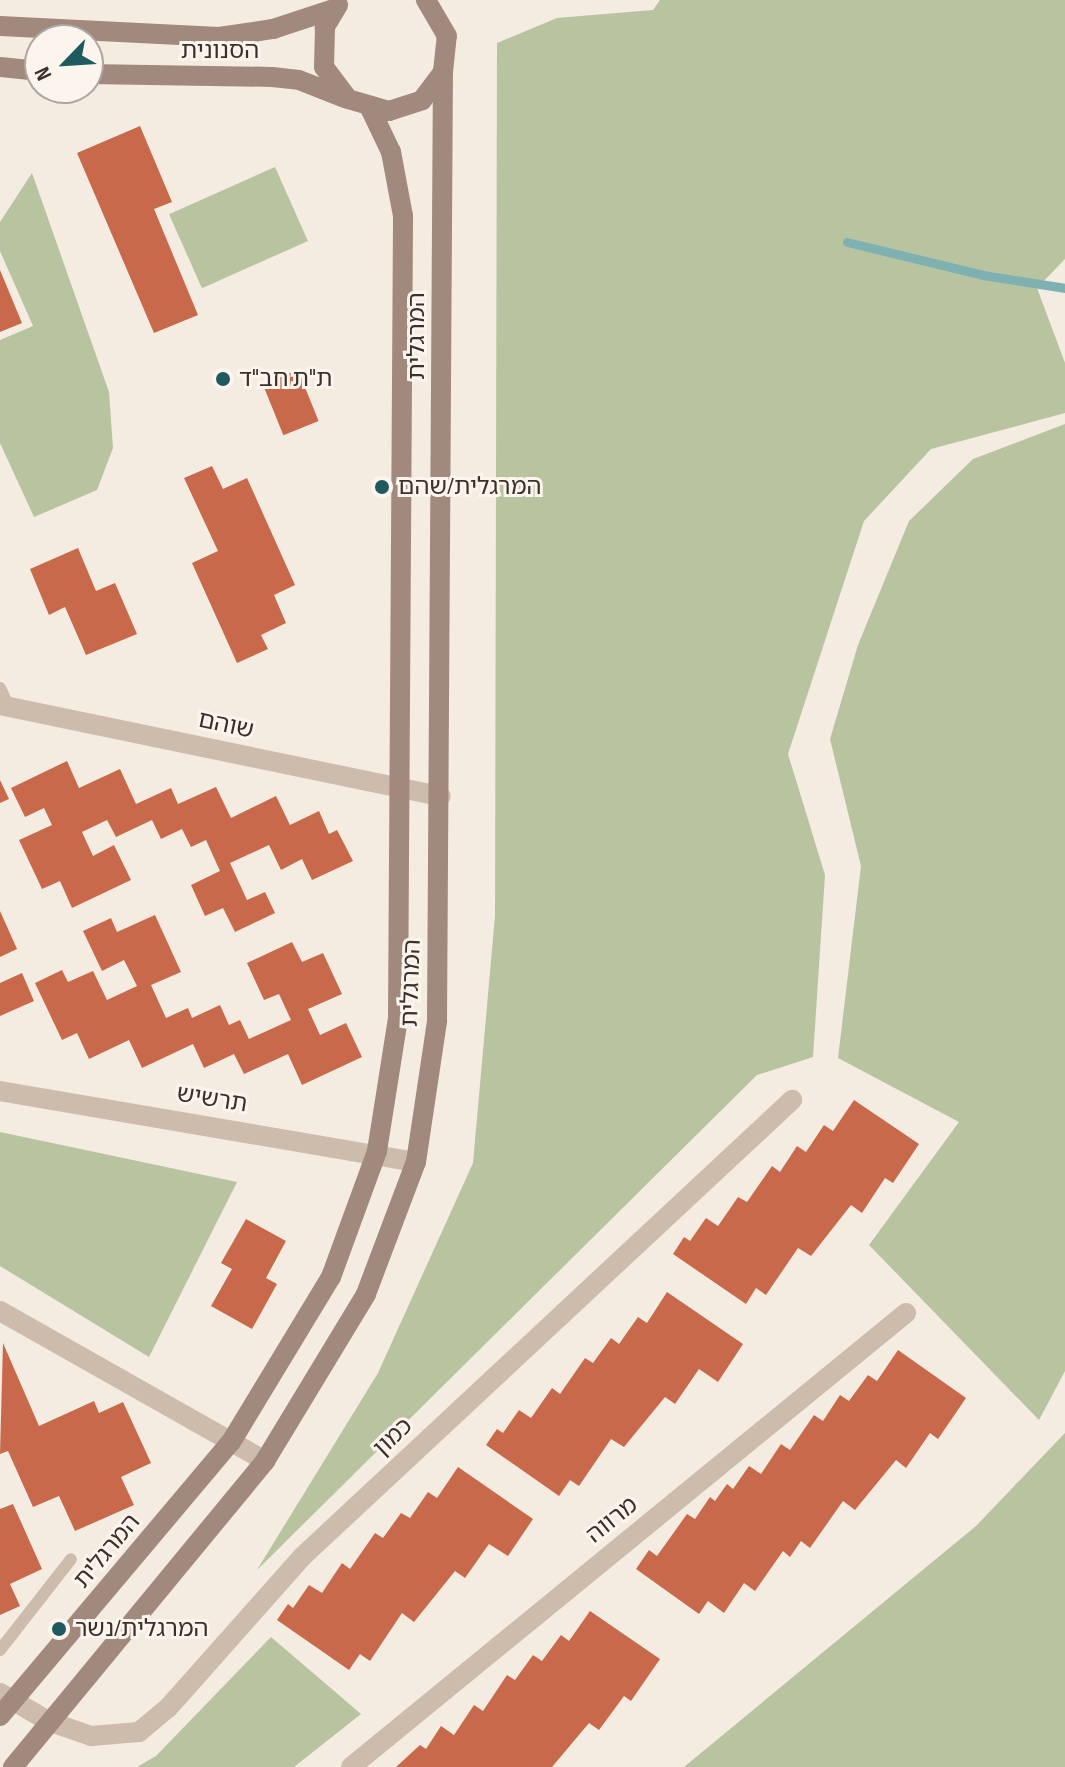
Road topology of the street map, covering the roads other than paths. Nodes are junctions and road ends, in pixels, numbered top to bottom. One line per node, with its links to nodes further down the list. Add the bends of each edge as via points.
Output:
1 (426, 0): 3 (street)
2 (339, 5): 4 (street, הסנונית, via 273,29 219,37); 9 (street, via 321,47 324,67)
3 (438, 9): 7 (street, המרגלית, via 447,36)
4 (0, 26)
5 (0, 67): 6 (street)
6 (24, 69)
7 (443, 72): 10 (street, via 422,100 389,111); 13 (street, המרגלית)
8 (104, 74): 9 (street, הסנונית, via 272,77 299,80)
9 (348, 99): 10 (street, הסנונית)
10 (371, 110): 12 (street, המרגלית, via 397,172 403,216)
11 (3, 700): 12 (street, שוהם)
12 (402, 789): 13 (street, שוהם); 16 (street, המרגלית, via 398,1018)
13 (441, 796): 17 (street, המרגלית, via 437,1021)
14 (0, 1091): 16 (street, תרשיש)
15 (792, 1100): 25 (street, כמון, via 303,1556 168,1708 139,1732 114,1738)
16 (377, 1151): 17 (street, תרשיש); 20 (street, המרגלית, via 331,1277)
17 (416, 1162): 21 (street, המרגלית, via 366,1294)
18 (0, 1311): 20 (street)
19 (906, 1313): 27 (street, מרווה)
20 (231, 1442): 21 (street); 24 (street, המרגלית)
21 (265, 1461): 25 (street, המרגלית)
22 (71, 1559): 23 (lane)
23 (0, 1650)
24 (4, 1703): 25 (street, כמון)
25 (48, 1721): 26 (street, המרגלית)
26 (13, 1767)
27 (351, 1767)

